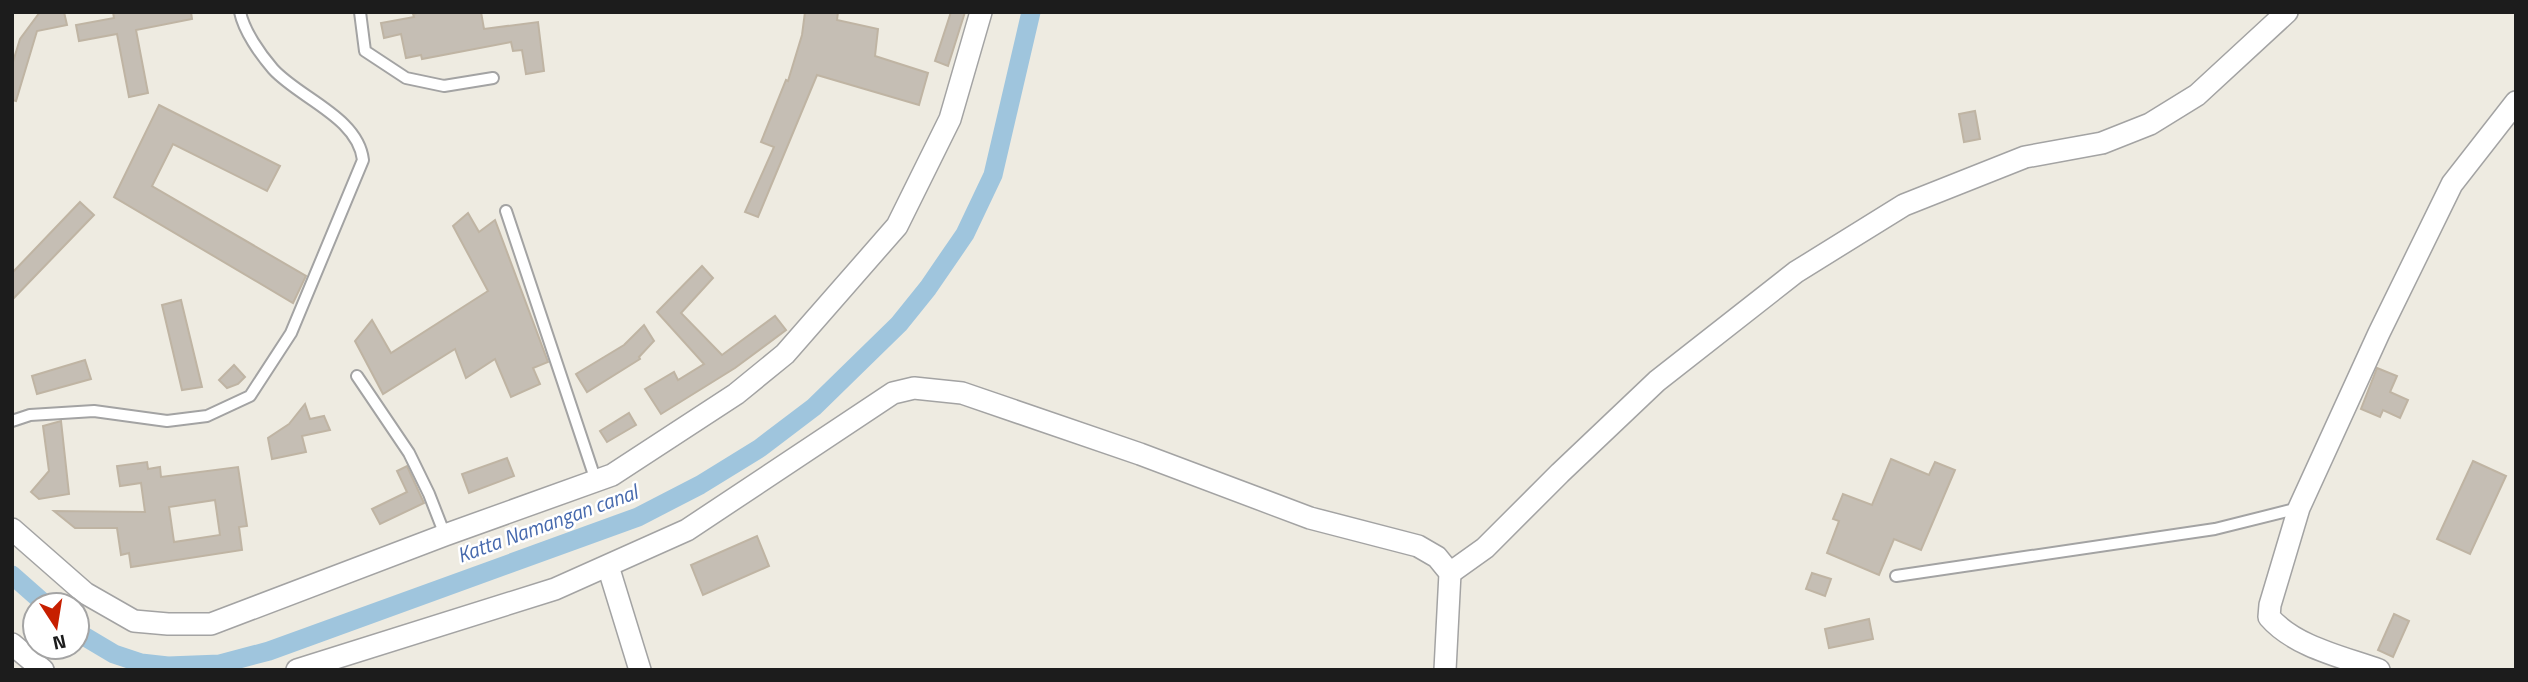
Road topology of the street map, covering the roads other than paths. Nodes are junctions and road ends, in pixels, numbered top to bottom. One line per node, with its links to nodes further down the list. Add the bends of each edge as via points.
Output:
1 (240, 12): 9 (lane, via 274,70 351,132 361,146 363,160 290,333 250,396 208,416 167,421 94,411 30,415)
2 (360, 12): 5 (lane, via 366,51 406,78 444,86)
3 (981, 12): 10 (street, via 950,119 897,226 785,354 736,394)
4 (2287, 12): 15 (street, via 2197,95 2150,124 2102,143 2025,157 1904,205 1796,272 1657,381 1485,548)
5 (493, 78)
6 (2516, 102): 11 (street, via 2452,184)
7 (506, 211): 10 (lane)
8 (357, 376): 13 (lane, via 409,453)
9 (12, 421)
10 (596, 481): 13 (street)
11 (2300, 508): 16 (lane, via 2215,529); 22 (street, via 2269,617 2278,628 2307,644)
12 (12, 528): 13 (street, via 85,593 134,621 168,624 211,624)
13 (445, 535)
14 (608, 566): 15 (street, via 687,530 893,393 914,388 962,393 1310,518 1418,546 1437,557); 19 (street, via 555,589); 20 (street)
15 (1450, 573): 21 (street)
16 (1896, 576)
17 (12, 644): 18 (street)
18 (43, 670)
19 (297, 670)
20 (640, 670)
21 (1445, 670)
22 (2379, 670)

